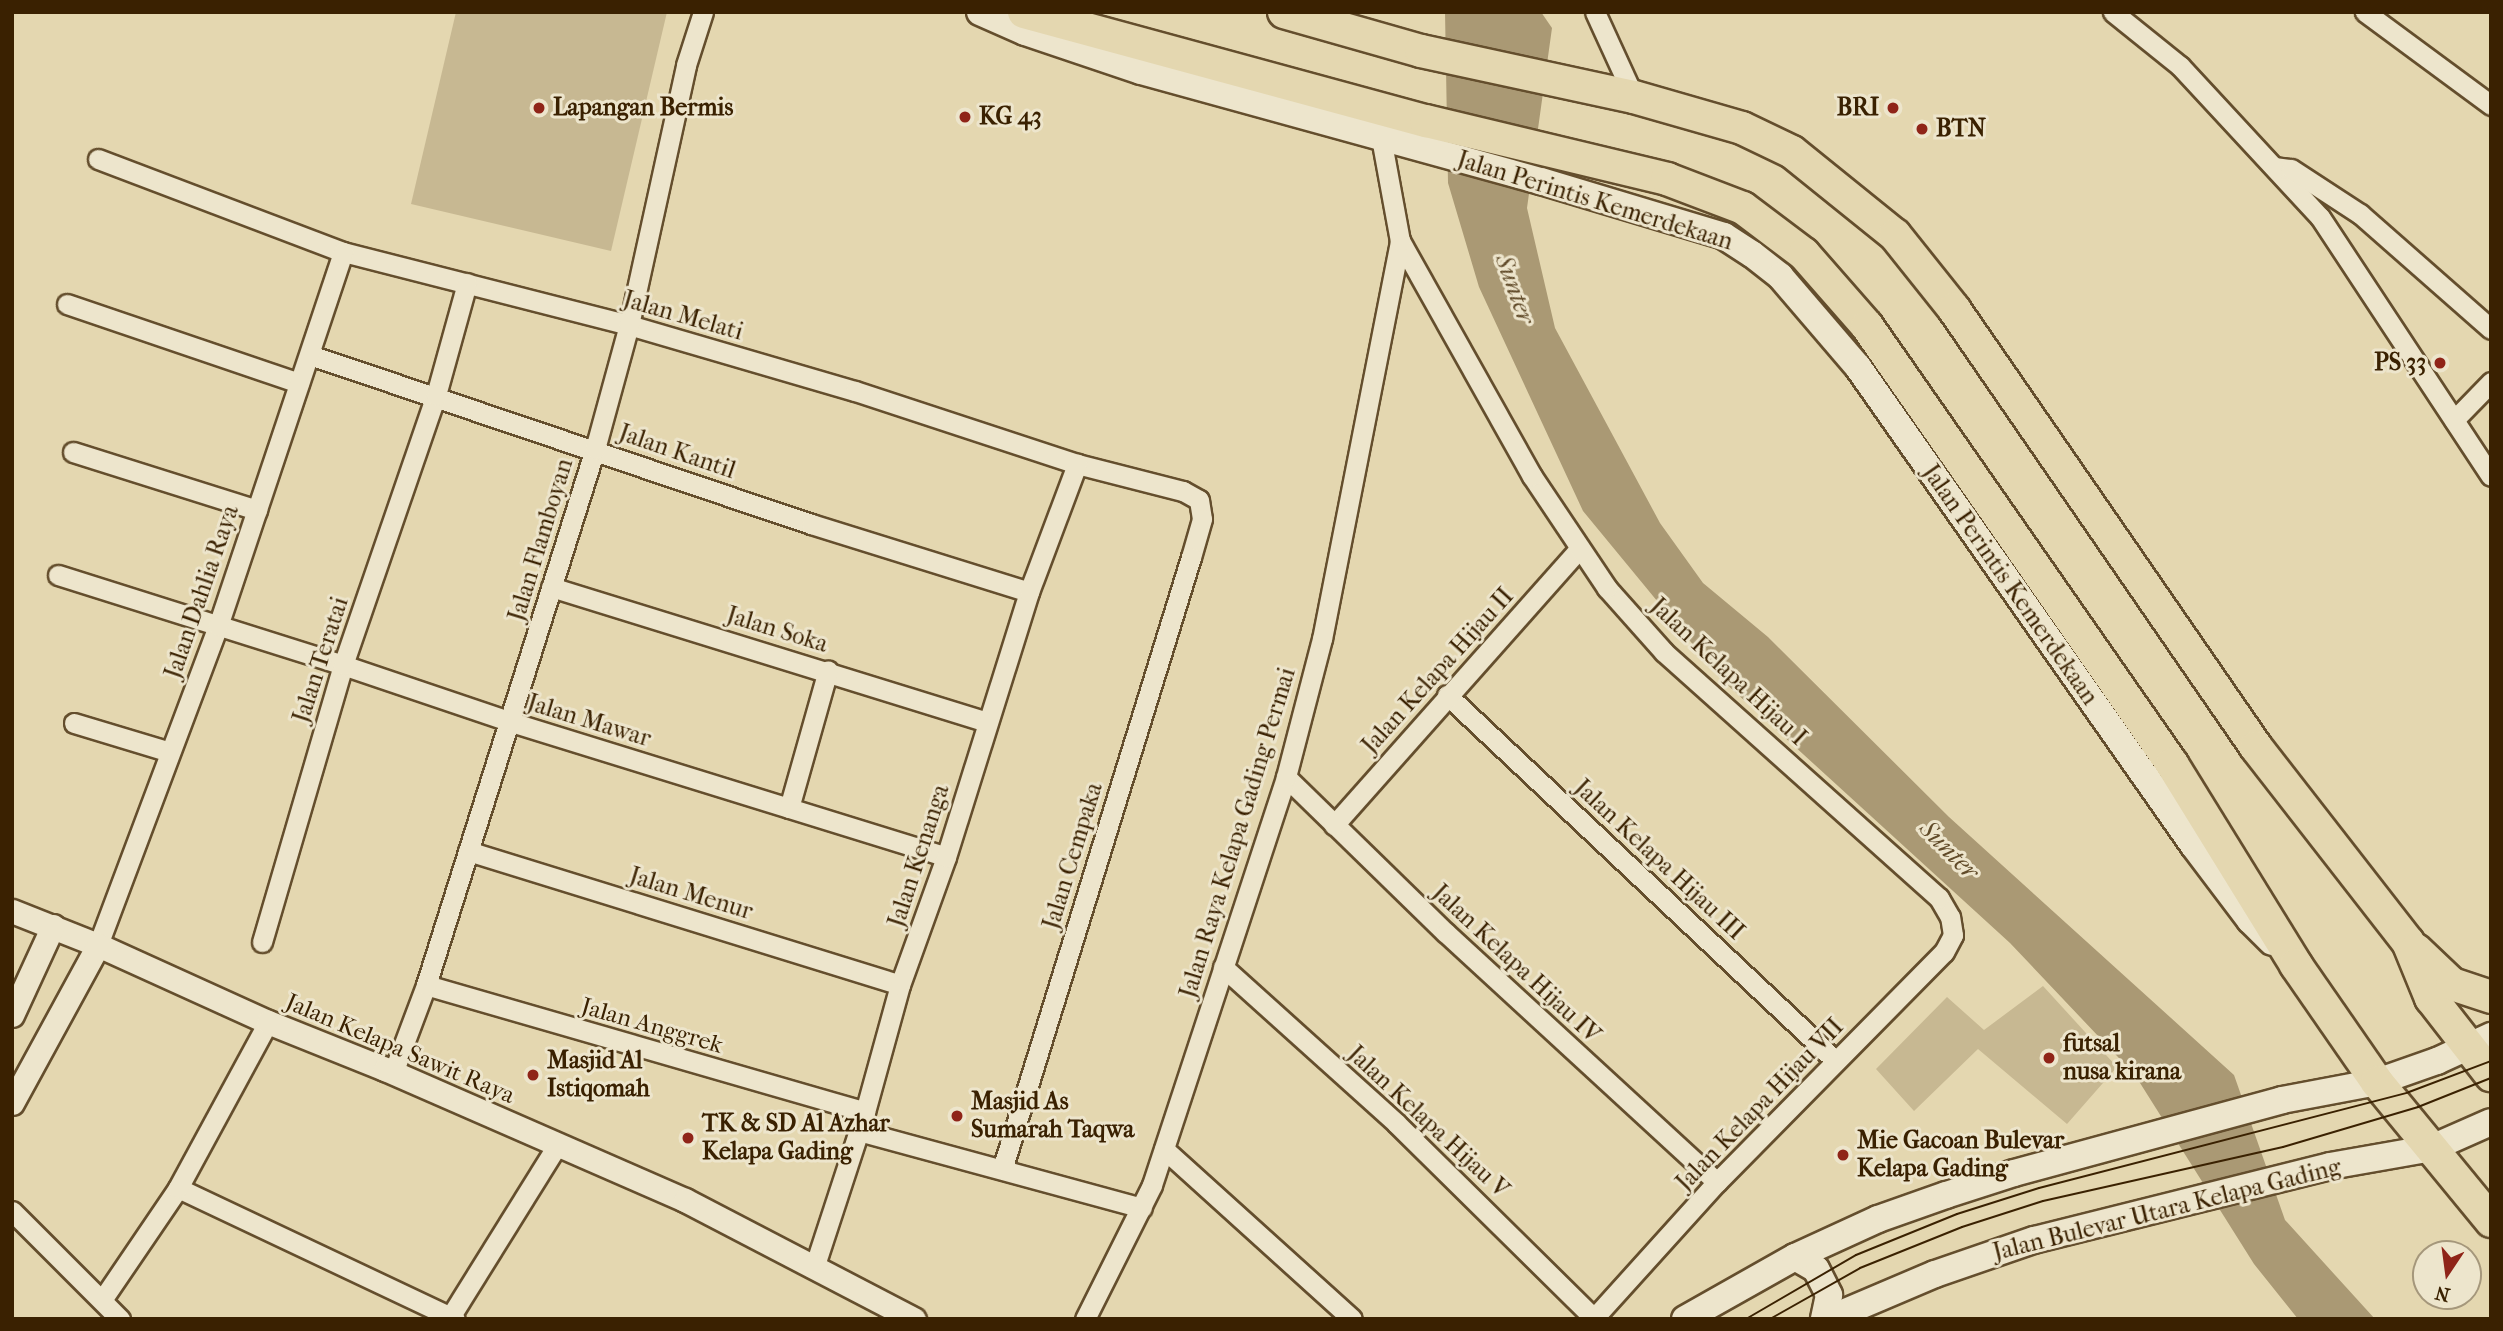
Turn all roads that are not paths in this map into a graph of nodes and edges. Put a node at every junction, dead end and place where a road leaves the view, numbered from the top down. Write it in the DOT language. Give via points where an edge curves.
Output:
graph roads {
  1 [pos="703,12"];
  2 [pos="980,12"];
  3 [pos="1024,12"];
  4 [pos="1284,12"];
  5 [pos="1595,12"];
  6 [pos="2113,12"];
  7 [pos="2365,12"];
  8 [pos="1634,97"];
  9 [pos="2491,105"];
  10 [pos="1424,134"];
  11 [pos="1381,137"];
  12 [pos="98,159"];
  13 [pos="2273,166"];
  14 [pos="1400,242"];
  15 [pos="343,252"];
  16 [pos="467,283"];
  17 [pos="67,304"];
  18 [pos="629,325"];
  19 [pos="2491,329"];
  20 [pos="310,355"];
  21 [pos="2491,382"];
  22 [pos="299,383"];
  23 [pos="436,396"];
  24 [pos="2454,420"];
  25 [pos="595,449"];
  26 [pos="73,452"];
  27 [pos="1077,464"];
  28 [pos="2491,476"];
  29 [pos="257,510"];
  30 [pos="1578,549"];
  31 [pos="1191,557"];
  32 [pos="58,575"];
  33 [pos="551,587"];
  34 [pos="1029,592"];
  35 [pos="218,626"];
  36 [pos="343,665"];
  37 [pos="828,670"];
  38 [pos="1447,695"];
  39 [pos="511,722"];
  40 [pos="988,722"];
  41 [pos="74,723"];
  42 [pos="170,752"];
  43 [pos="1286,777"];
  44 [pos="789,808"];
  45 [pos="1334,825"];
  46 [pos="468,851"];
  47 [pos="946,857"];
  48 [pos="12,911"];
  49 [pos="1953,925"];
  50 [pos="53,926"];
  51 [pos="262,942"];
  52 [pos="2408,942"];
  53 [pos="98,945"];
  54 [pos="1223,967"];
  55 [pos="426,985"];
  56 [pos="900,985"];
  57 [pos="2491,997"];
  58 [pos="12,1015"];
  59 [pos="268,1021"];
  60 [pos="2480,1041"];
  61 [pos="1836,1061"];
  62 [pos="393,1073"];
  63 [pos="2491,1075"];
  64 [pos="2377,1082"];
  65 [pos="12,1103"];
  66 [pos="865,1112"];
  67 [pos="2491,1122"];
  68 [pos="859,1131"];
  69 [pos="558,1144"];
  70 [pos="2432,1148"];
  71 [pos="1164,1149"];
  72 [pos="1002,1170"];
  73 [pos="1717,1182"];
  74 [pos="178,1188"];
  75 [pos="1142,1208"];
  76 [pos="12,1210"];
  77 [pos="2491,1221"];
  78 [pos="1794,1257"];
  79 [pos="816,1265"];
  80 [pos="102,1300"];
  81 [pos="451,1318"];
  82 [pos="1594,1318"];
  83 [pos="120,1319"];
  84 [pos="914,1319"];
  85 [pos="1086,1319"];
  86 [pos="1352,1319"];
  87 [pos="1685,1319"];
  88 [pos="1827,1319"];
  1 -- 18 [label="street, Jalan Flamboyan" via="686,65"];
  2 -- 11 [label="main road, Jalan Perintis Kemerdekaan" via="1141,71"];
  3 -- 10 [label="highway, Jalan Perintis Kemerdekaan"];
  4 -- 8 [label="highway" via="1421,51"];
  5 -- 8 [label="street"];
  6 -- 13 [label="street" via="2180,66"];
  7 -- 9 [label="street"];
  8 -- 52 [label="highway" via="1742,128 1792,152 1906,246 1962,320 2256,747"];
  10 -- 11 [label="main road, Jalan Perintis Kemerdekaan"];
  10 -- 64 [label="highway, Jalan Perintis Kemerdekaan" via="1548,167 1667,179 1743,208 1804,254 1867,326 2172,764 2296,965"];
  11 -- 14 [label="street, Jalan Raya Kelapa Gading Permai"];
  12 -- 15 [label="street, Jalan Melati"];
  13 -- 19 [label="street" via="2291,169 2360,214"];
  13 -- 24 [label="street" via="2320,217"];
  14 -- 30 [label="street, Jalan Kelapa Hijau I" via="1484,395"];
  14 -- 43 [label="street, Jalan Raya Kelapa Gading Permai" via="1322,639"];
  15 -- 16 [label="street, Jalan Melati"];
  15 -- 20 [label="street, Jalan Dahlia Raya"];
  16 -- 18 [label="street, Jalan Melati"];
  16 -- 23 [label="street, Jalan Teratai"];
  17 -- 22 [label="street"];
  18 -- 25 [label="street, Jalan Flamboyan"];
  18 -- 27 [label="street, Jalan Melati" via="855,391"];
  20 -- 22 [label="street, Jalan Dahlia Raya"];
  20 -- 23 [label="street, Jalan Kantil"];
  21 -- 24 [label="street"];
  22 -- 29 [label="street, Jalan Dahlia Raya"];
  23 -- 25 [label="street, Jalan Kantil"];
  23 -- 36 [label="street, Jalan Teratai"];
  24 -- 28 [label="street"];
  25 -- 33 [label="street, Jalan Flamboyan"];
  25 -- 34 [label="street, Jalan Kantil" via="811,524"];
  26 -- 29 [label="street"];
  27 -- 31 [label="street, Jalan Melati" via="1194,495 1202,519"];
  27 -- 34 [label="street, Jalan Kenanga"];
  29 -- 35 [label="street, Jalan Dahlia Raya"];
  30 -- 38 [label="street, Jalan Kelapa Hijau II"];
  30 -- 49 [label="street, Jalan Kelapa Hijau I" via="1664,652 1939,898"];
  31 -- 72 [label="street, Jalan Cempaka"];
  32 -- 35 [label="street, Jalan Mawar"];
  33 -- 37 [label="street, Jalan Soka"];
  33 -- 39 [label="street, Jalan Flamboyan"];
  34 -- 40 [label="street, Jalan Kenanga"];
  35 -- 36 [label="street, Jalan Mawar"];
  35 -- 42 [label="street, Jalan Dahlia Raya"];
  36 -- 39 [label="street, Jalan Mawar"];
  36 -- 51 [label="street, Jalan Teratai"];
  37 -- 40 [label="street, Jalan Soka"];
  37 -- 44 [label="street"];
  38 -- 45 [label="street, Jalan Kelapa Hijau II"];
  38 -- 61 [label="street, Jalan Kelapa Hijau III"];
  39 -- 44 [label="street, Jalan Mawar"];
  39 -- 46 [label="street, Jalan Flamboyan"];
  40 -- 47 [label="street, Jalan Kenanga"];
  41 -- 42 [label="street"];
  42 -- 53 [label="street, Jalan Dahlia Raya"];
  43 -- 45 [label="street, Jalan Kelapa Hijau IV"];
  43 -- 54 [label="street, Jalan Raya Kelapa Gading Permai"];
  44 -- 47 [label="street, Jalan Mawar"];
  45 -- 73 [label="street, Jalan Kelapa Hijau IV"];
  46 -- 55 [label="street, Jalan Flamboyan"];
  46 -- 56 [label="street, Jalan Menur"];
  47 -- 56 [label="street, Jalan Kenanga"];
  48 -- 50 [label="street, Jalan Kelapa Sawit Raya"];
  49 -- 61 [label="street, Jalan Kelapa Hijau VII" via="1944,952"];
  50 -- 53 [label="street, Jalan Kelapa Sawit Raya"];
  50 -- 58 [label="street"];
  52 -- 57 [label="highway" via="2452,984"];
  52 -- 60 [label="highway" via="2431,998"];
  53 -- 59 [label="street, Jalan Kelapa Sawit Raya"];
  53 -- 65 [label="street"];
  54 -- 71 [label="street, Jalan Raya Kelapa Gading Permai"];
  54 -- 82 [label="street, Jalan Kelapa Hijau V" via="1396,1123"];
  55 -- 62 [label="street, Jalan Flamboyan"];
  55 -- 66 [label="street, Jalan Anggrek"];
  56 -- 66 [label="street, Jalan Kenanga"];
  59 -- 62 [label="street, Jalan Kelapa Sawit Raya"];
  59 -- 74 [label="street"];
  60 -- 63 [label="highway"];
  60 -- 64 [label="main road"];
  61 -- 73 [label="street, Jalan Kelapa Hijau VII"];
  62 -- 69 [label="street, Jalan Kelapa Sawit Raya"];
  64 -- 70 [label="highway, Jalan Perintis Kemerdekaan"];
  64 -- 78 [label="main road" via="2282,1100 1946,1195"];
  66 -- 68 [label="street, Jalan Kenanga"];
  67 -- 70 [label="main road, Jalan Bulevar Utara Kelapa Gading"];
  68 -- 72 [label="street"];
  68 -- 79 [label="street, Jalan Kenanga"];
  69 -- 79 [label="street, Jalan Kelapa Sawit Raya"];
  69 -- 81 [label="street"];
  70 -- 77 [label="highway, Jalan Perintis Kemerdekaan"];
  70 -- 88 [label="main road, Jalan Bulevar Utara Kelapa Gading" via="2303,1174 2035,1240 1935,1274"];
  71 -- 75 [label="street, Jalan Raya Kelapa Gading Permai"];
  71 -- 86 [label="street"];
  72 -- 75 [label="street"];
  73 -- 82 [label="street, Jalan Kelapa Hijau VII"];
  74 -- 80 [label="street"];
  74 -- 81 [label="street"];
  75 -- 85 [label="street, Jalan Raya Kelapa Gading Permai"];
  76 -- 80 [label="street"];
  78 -- 87 [label="main road"];
  78 -- 88 [label="main road" via="1816,1269 1829,1296"];
  79 -- 84 [label="street, Jalan Kelapa Sawit Raya"];
  80 -- 83 [label="street"];
}
